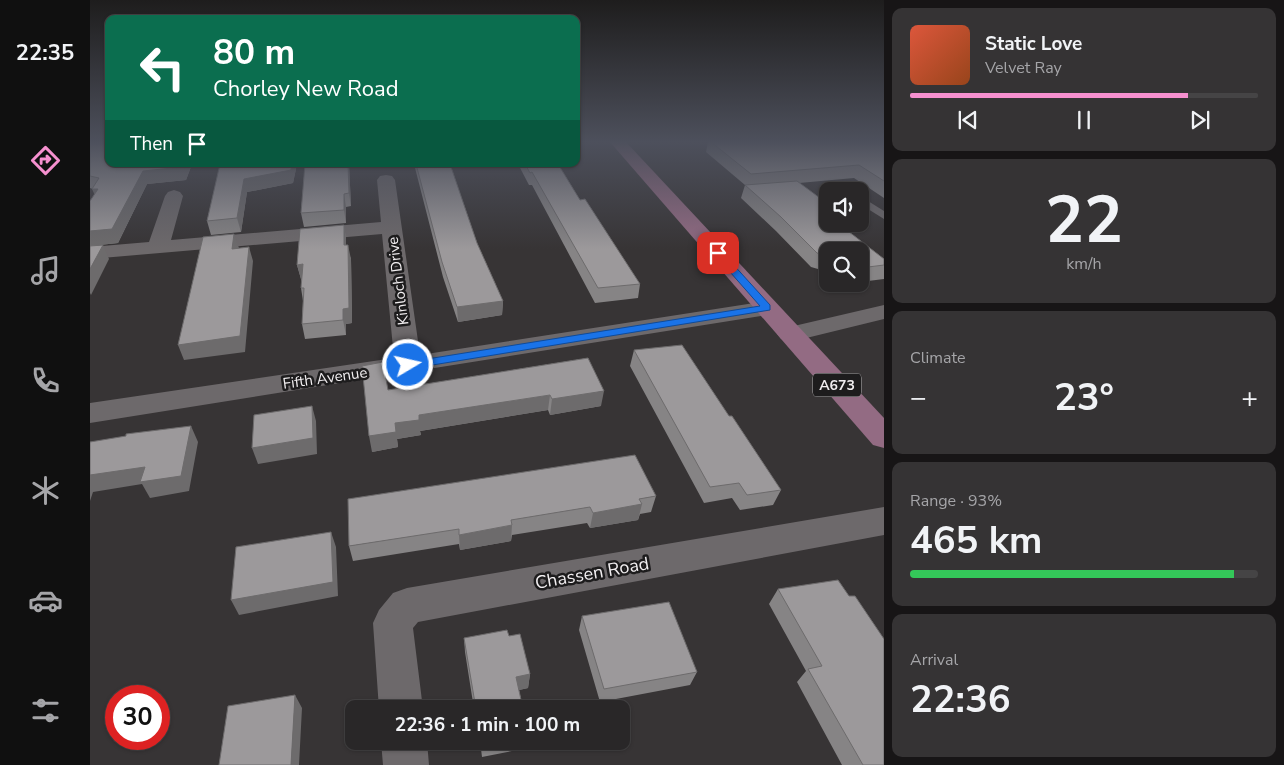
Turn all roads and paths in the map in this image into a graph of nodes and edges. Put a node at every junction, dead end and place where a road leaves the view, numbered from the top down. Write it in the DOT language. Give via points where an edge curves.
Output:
graph roads {
  1 [pos="650,178"];
  2 [pos="386,180"];
  3 [pos="174,196"];
  4 [pos="869,205"];
  5 [pos="884,216"];
  6 [pos="392,227"];
  7 [pos="158,247"];
  8 [pos="90,253"];
  9 [pos="767,308"];
  10 [pos="884,312"];
  11 [pos="790,334"];
  12 [pos="408,365"];
  13 [pos="90,413"];
  14 [pos="884,437"];
  15 [pos="884,522"];
  16 [pos="400,700"];
  17 [pos="405,750"];
  18 [pos="406,765"];
  1 -- 9 [label="main road, A673"];
  2 -- 6 [label="street, Kinloch Drive"];
  3 -- 7 [label="street"];
  4 -- 5 [label="lane"];
  6 -- 7 [label="street, Kinloch Drive"];
  6 -- 12 [label="street, Kinloch Drive"];
  7 -- 8 [label="street, Kinloch Drive"];
  9 -- 11 [label="main road, A673"];
  9 -- 12 [label="street, Fifth Avenue"];
  10 -- 11 [label="street"];
  11 -- 14 [label="main road, A673"];
  12 -- 13 [label="street, Fifth Avenue"];
  15 -- 16 [label="street, Chassen Road" via="407,606 393,622"];
  17 -- 18 [label="street"];
}
